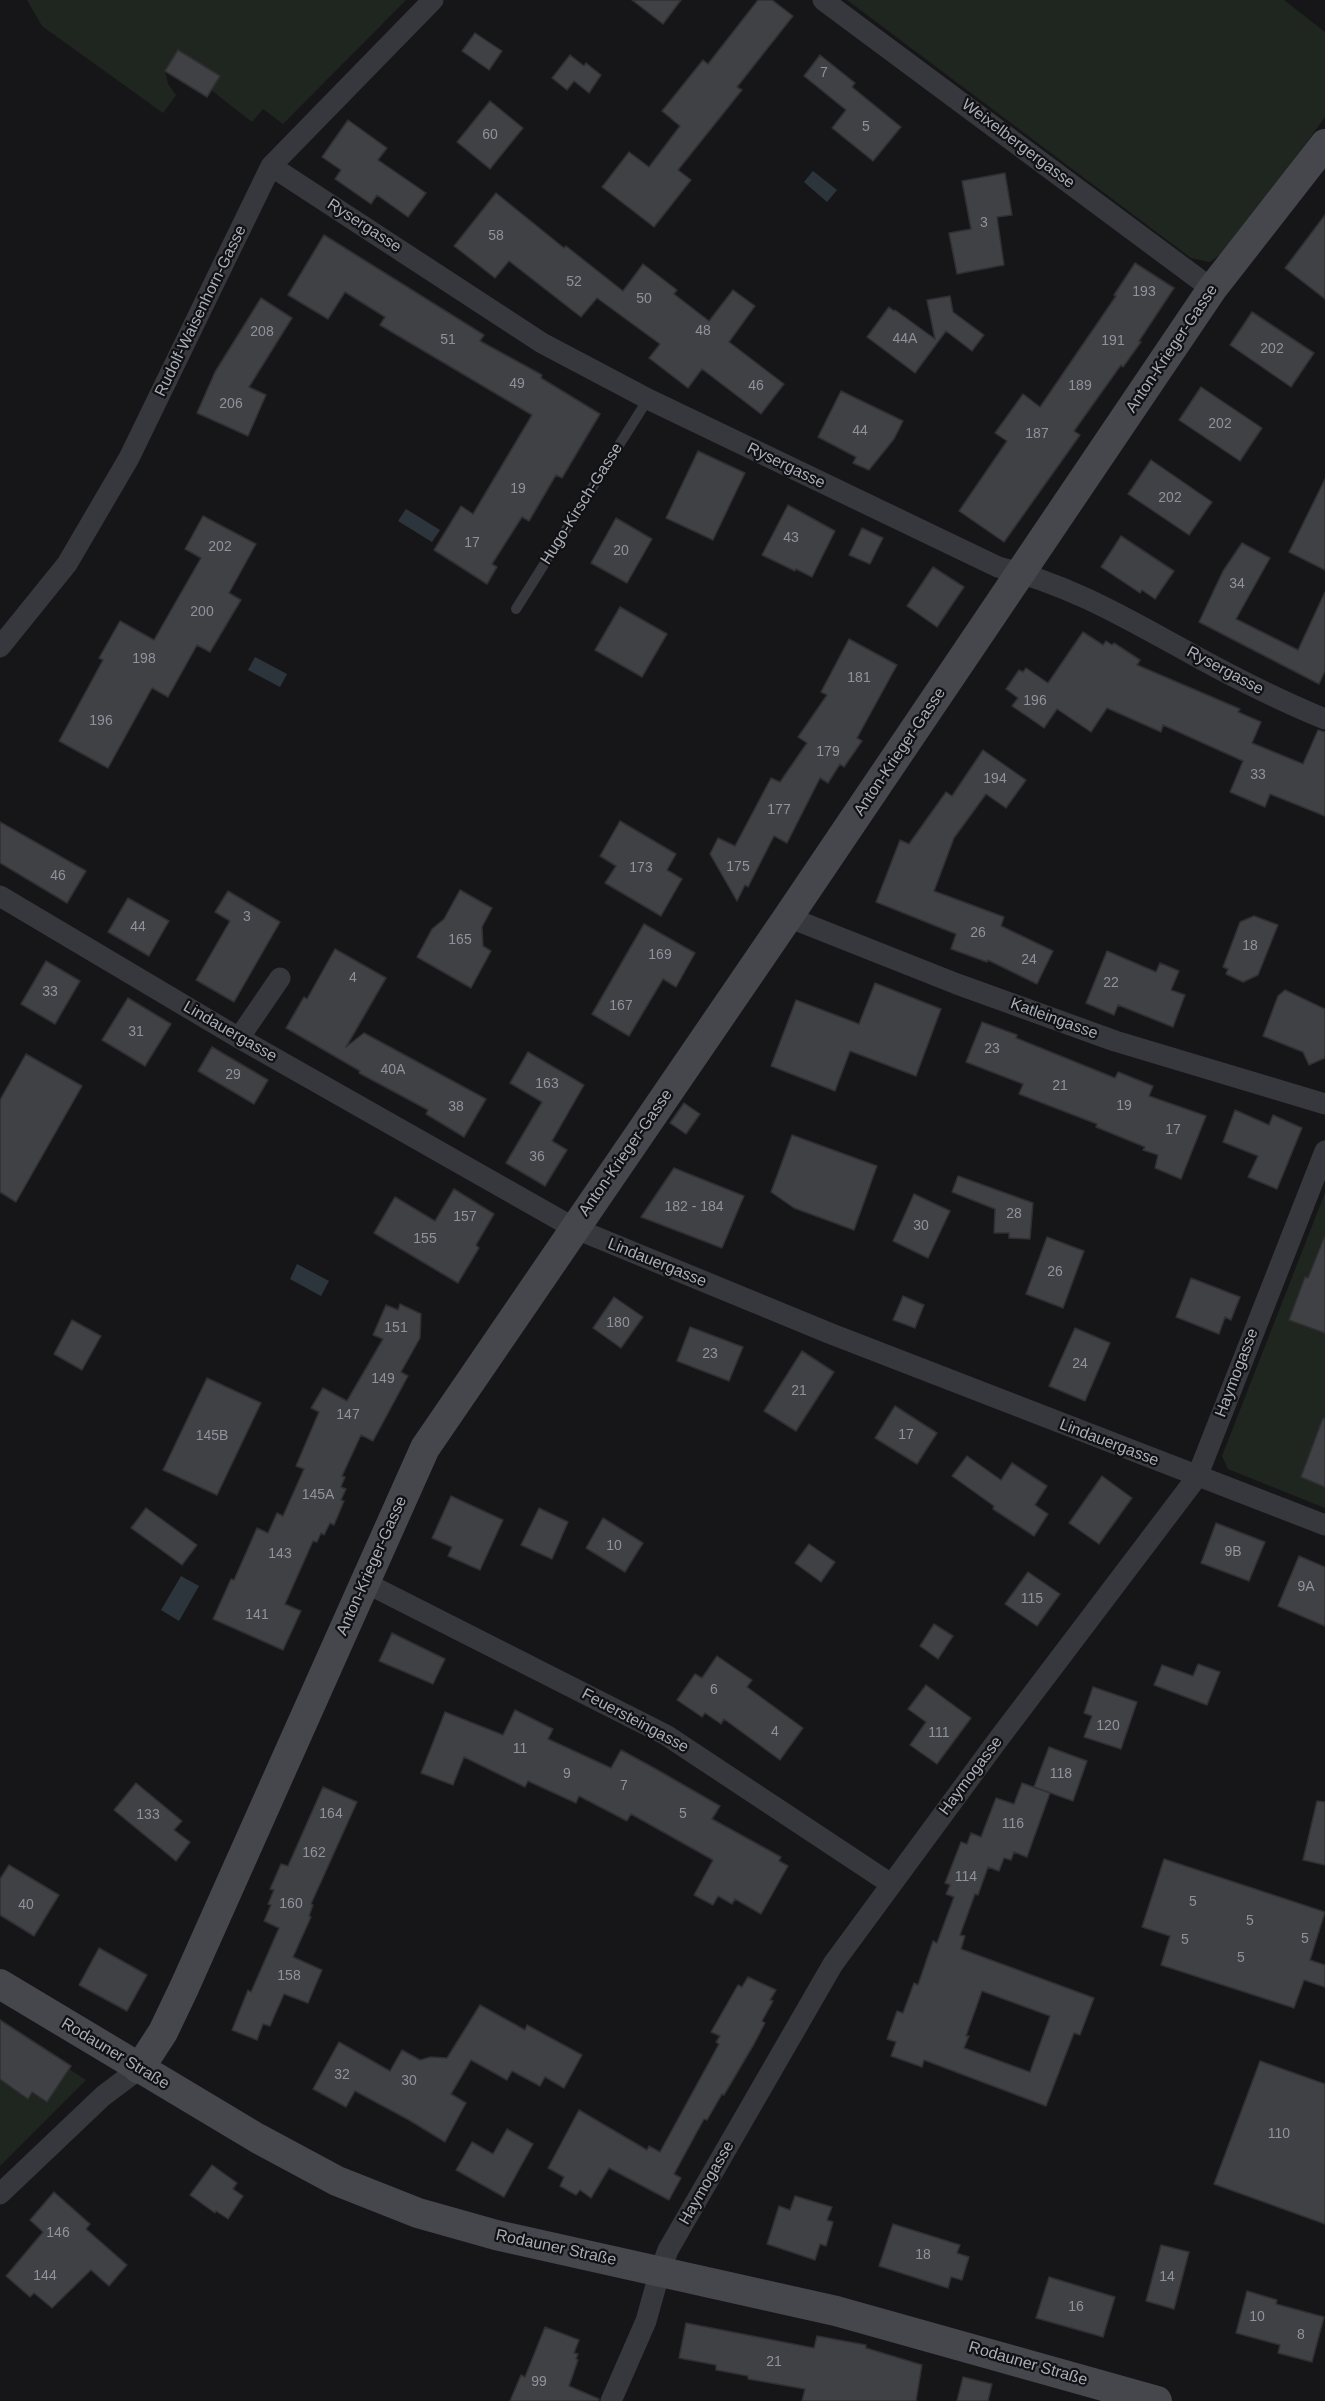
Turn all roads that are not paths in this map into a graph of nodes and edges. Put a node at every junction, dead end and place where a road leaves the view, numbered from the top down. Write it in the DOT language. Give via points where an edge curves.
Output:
graph roads {
  1 [pos="433,0"];
  2 [pos="824,0"];
  3 [pos="1325,144"];
  4 [pos="271,166"];
  5 [pos="1212,289"];
  6 [pos="648,399"];
  7 [pos="1020,573"];
  8 [pos="516,609"];
  9 [pos="0,647"];
  10 [pos="1325,719"];
  11 [pos="0,896"];
  12 [pos="788,917"];
  13 [pos="280,978"];
  14 [pos="239,1038"];
  15 [pos="1325,1104"];
  16 [pos="1325,1151"];
  17 [pos="574,1228"];
  18 [pos="1197,1477"];
  19 [pos="1325,1526"];
  20 [pos="364,1582"];
  21 [pos="891,1884"];
  22 [pos="0,1984"];
  23 [pos="139,2068"];
  24 [pos="0,2194"];
  25 [pos="660,2271"];
  26 [pos="611,2401"];
  27 [pos="1157,2401"];
  1 -- 4 [label="street, Rudolf-Waisenhorn-Gasse"];
  2 -- 5 [label="street, Weixelbergergasse"];
  3 -- 5 [label="street, Anton-Krieger-Gasse"];
  4 -- 6 [label="street, Rysergasse" via="542,343"];
  4 -- 9 [label="street, Rudolf-Waisenhorn-Gasse" via="129,458 67,564"];
  5 -- 7 [label="street, Anton-Krieger-Gasse"];
  6 -- 7 [label="street, Rysergasse" via="998,567"];
  6 -- 8 [label="lane, Hugo-Kirsch-Gasse"];
  7 -- 10 [label="street, Rysergasse" via="1112,609 1280,700"];
  7 -- 12 [label="street, Anton-Krieger-Gasse"];
  11 -- 14 [label="street, Lindauergasse"];
  12 -- 15 [label="street, Katleingasse" via="1114,1041"];
  12 -- 17 [label="street, Anton-Krieger-Gasse"];
  13 -- 14 [label="street"];
  14 -- 17 [label="street, Lindauergasse"];
  16 -- 18 [label="street, Haymogasse"];
  17 -- 18 [label="street, Lindauergasse"];
  17 -- 20 [label="street, Anton-Krieger-Gasse" via="425,1448"];
  18 -- 19 [label="street, Lindauergasse"];
  18 -- 21 [label="street, Haymogasse"];
  20 -- 21 [label="street, Feuersteingasse" via="666,1735"];
  20 -- 23 [label="street, Anton-Krieger-Gasse" via="180,1997"];
  21 -- 25 [label="street, Haymogasse" via="833,1964 668,2250"];
  22 -- 23 [label="street, Rodauner Straße"];
  23 -- 24 [label="street, Anton-Krieger-Gasse" via="103,2096"];
  23 -- 25 [label="street, Rodauner Straße" via="337,2181 418,2213 496,2235"];
  25 -- 26 [label="street, Haymogasse" via="646,2321"];
  25 -- 27 [label="street, Rodauner Straße" via="836,2311"];
}
